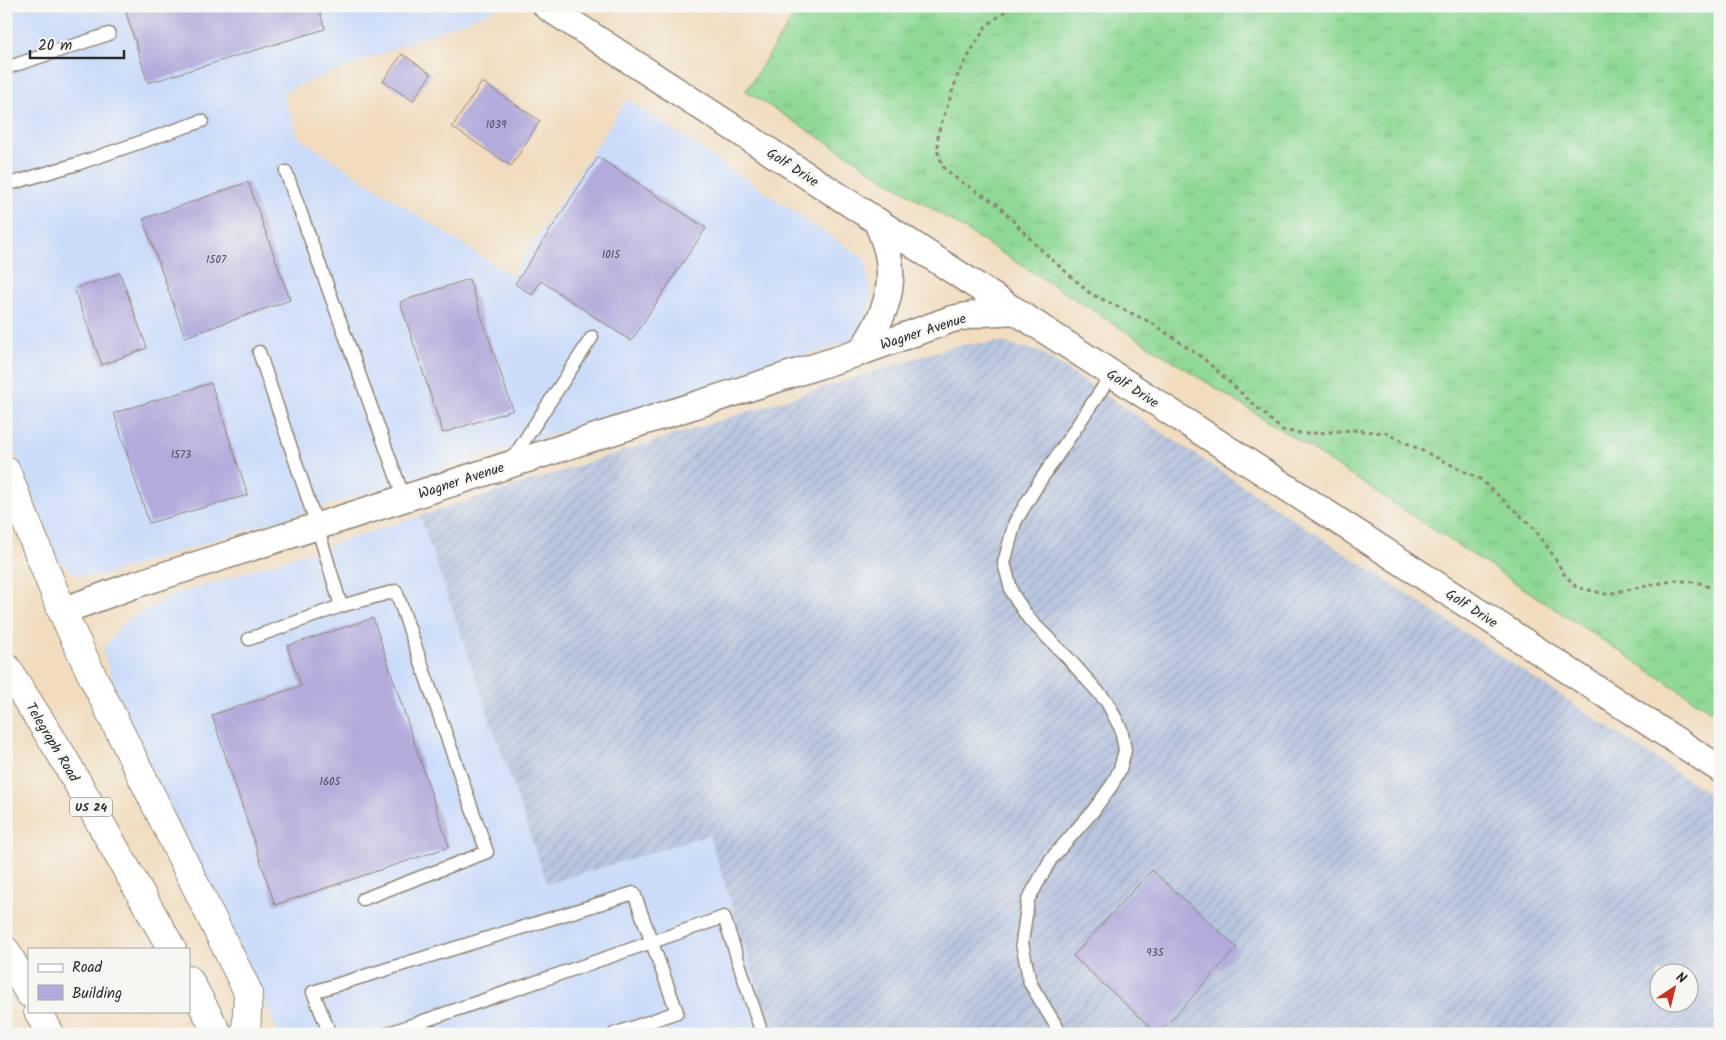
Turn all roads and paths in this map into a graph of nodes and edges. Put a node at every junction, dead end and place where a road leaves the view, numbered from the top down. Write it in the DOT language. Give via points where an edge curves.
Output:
graph roads {
  1 [pos="546,6"];
  2 [pos="1020,6"];
  3 [pos="109,34"];
  4 [pos="6,68"];
  5 [pos="202,121"];
  6 [pos="286,172"];
  7 [pos="6,185"];
  8 [pos="877,221"];
  9 [pos="1016,311"];
  10 [pos="592,338"];
  11 [pos="259,352"];
  12 [pos="860,352"];
  13 [pos="1112,374"];
  14 [pos="508,465"];
  15 [pos="6,471"];
  16 [pos="404,498"];
  17 [pos="317,526"];
  18 [pos="1720,592"];
  19 [pos="341,606"];
  20 [pos="62,611"];
  21 [pos="249,639"];
  22 [pos="6,667"];
  23 [pos="1720,768"];
  24 [pos="363,899"];
  25 [pos="652,941"];
  26 [pos="171,948"];
  27 [pos="6,951"];
  28 [pos="190,982"];
  29 [pos="28,991"];
  30 [pos="39,1012"];
  31 [pos="50,1034"];
  32 [pos="218,1034"];
  33 [pos="246,1034"];
  34 [pos="330,1034"];
  35 [pos="386,1034"];
  36 [pos="614,1034"];
  37 [pos="762,1034"];
  38 [pos="1061,1034"];
  1 -- 8 [label="street, Golf Drive"];
  2 -- 18 [label="path" via="1010,8 986,26 959,72 938,133 938,153 944,168 997,204 1091,294 1152,324 1204,359 1282,430 1305,434 1352,430 1386,432 1480,479 1533,527 1576,587 1606,594 1676,580 1700,583"];
  3 -- 4 [label="lane"];
  5 -- 7 [label="lane"];
  6 -- 16 [label="lane"];
  8 -- 9 [label="street, Golf Drive"];
  8 -- 12 [label="street, Wagner Avenue" via="888,254 889,291 879,324"];
  9 -- 12 [label="street, Wagner Avenue" via="952,319"];
  9 -- 13 [label="street, Golf Drive"];
  10 -- 14 [label="lane"];
  11 -- 17 [label="lane"];
  12 -- 14 [label="street, Wagner Avenue"];
  13 -- 23 [label="street, Golf Drive"];
  13 -- 38 [label="lane" via="1015,522 1004,563 1012,594 1029,618 1107,702 1121,729 1125,750 1112,785 1051,858 1028,900 1022,944 1030,983"];
  14 -- 16 [label="street, Wagner Avenue"];
  15 -- 20 [label="highway"];
  16 -- 17 [label="street, Wagner Avenue"];
  17 -- 19 [label="lane"];
  17 -- 20 [label="street, Wagner Avenue"];
  19 -- 21 [label="lane"];
  19 -- 24 [label="lane" via="396,591 487,852"];
  20 -- 33 [label="highway" via="248,992"];
  22 -- 26 [label="highway, Telegraph Road / US 24" via="60,752"];
  25 -- 34 [label="lane" via="634,893 313,992"];
  25 -- 35 [label="lane"];
  25 -- 36 [label="lane" via="677,1012"];
  25 -- 37 [label="lane" via="724,916"];
  27 -- 29 [label="highway"];
  28 -- 32 [label="highway"];
  30 -- 31 [label="highway"];
}
